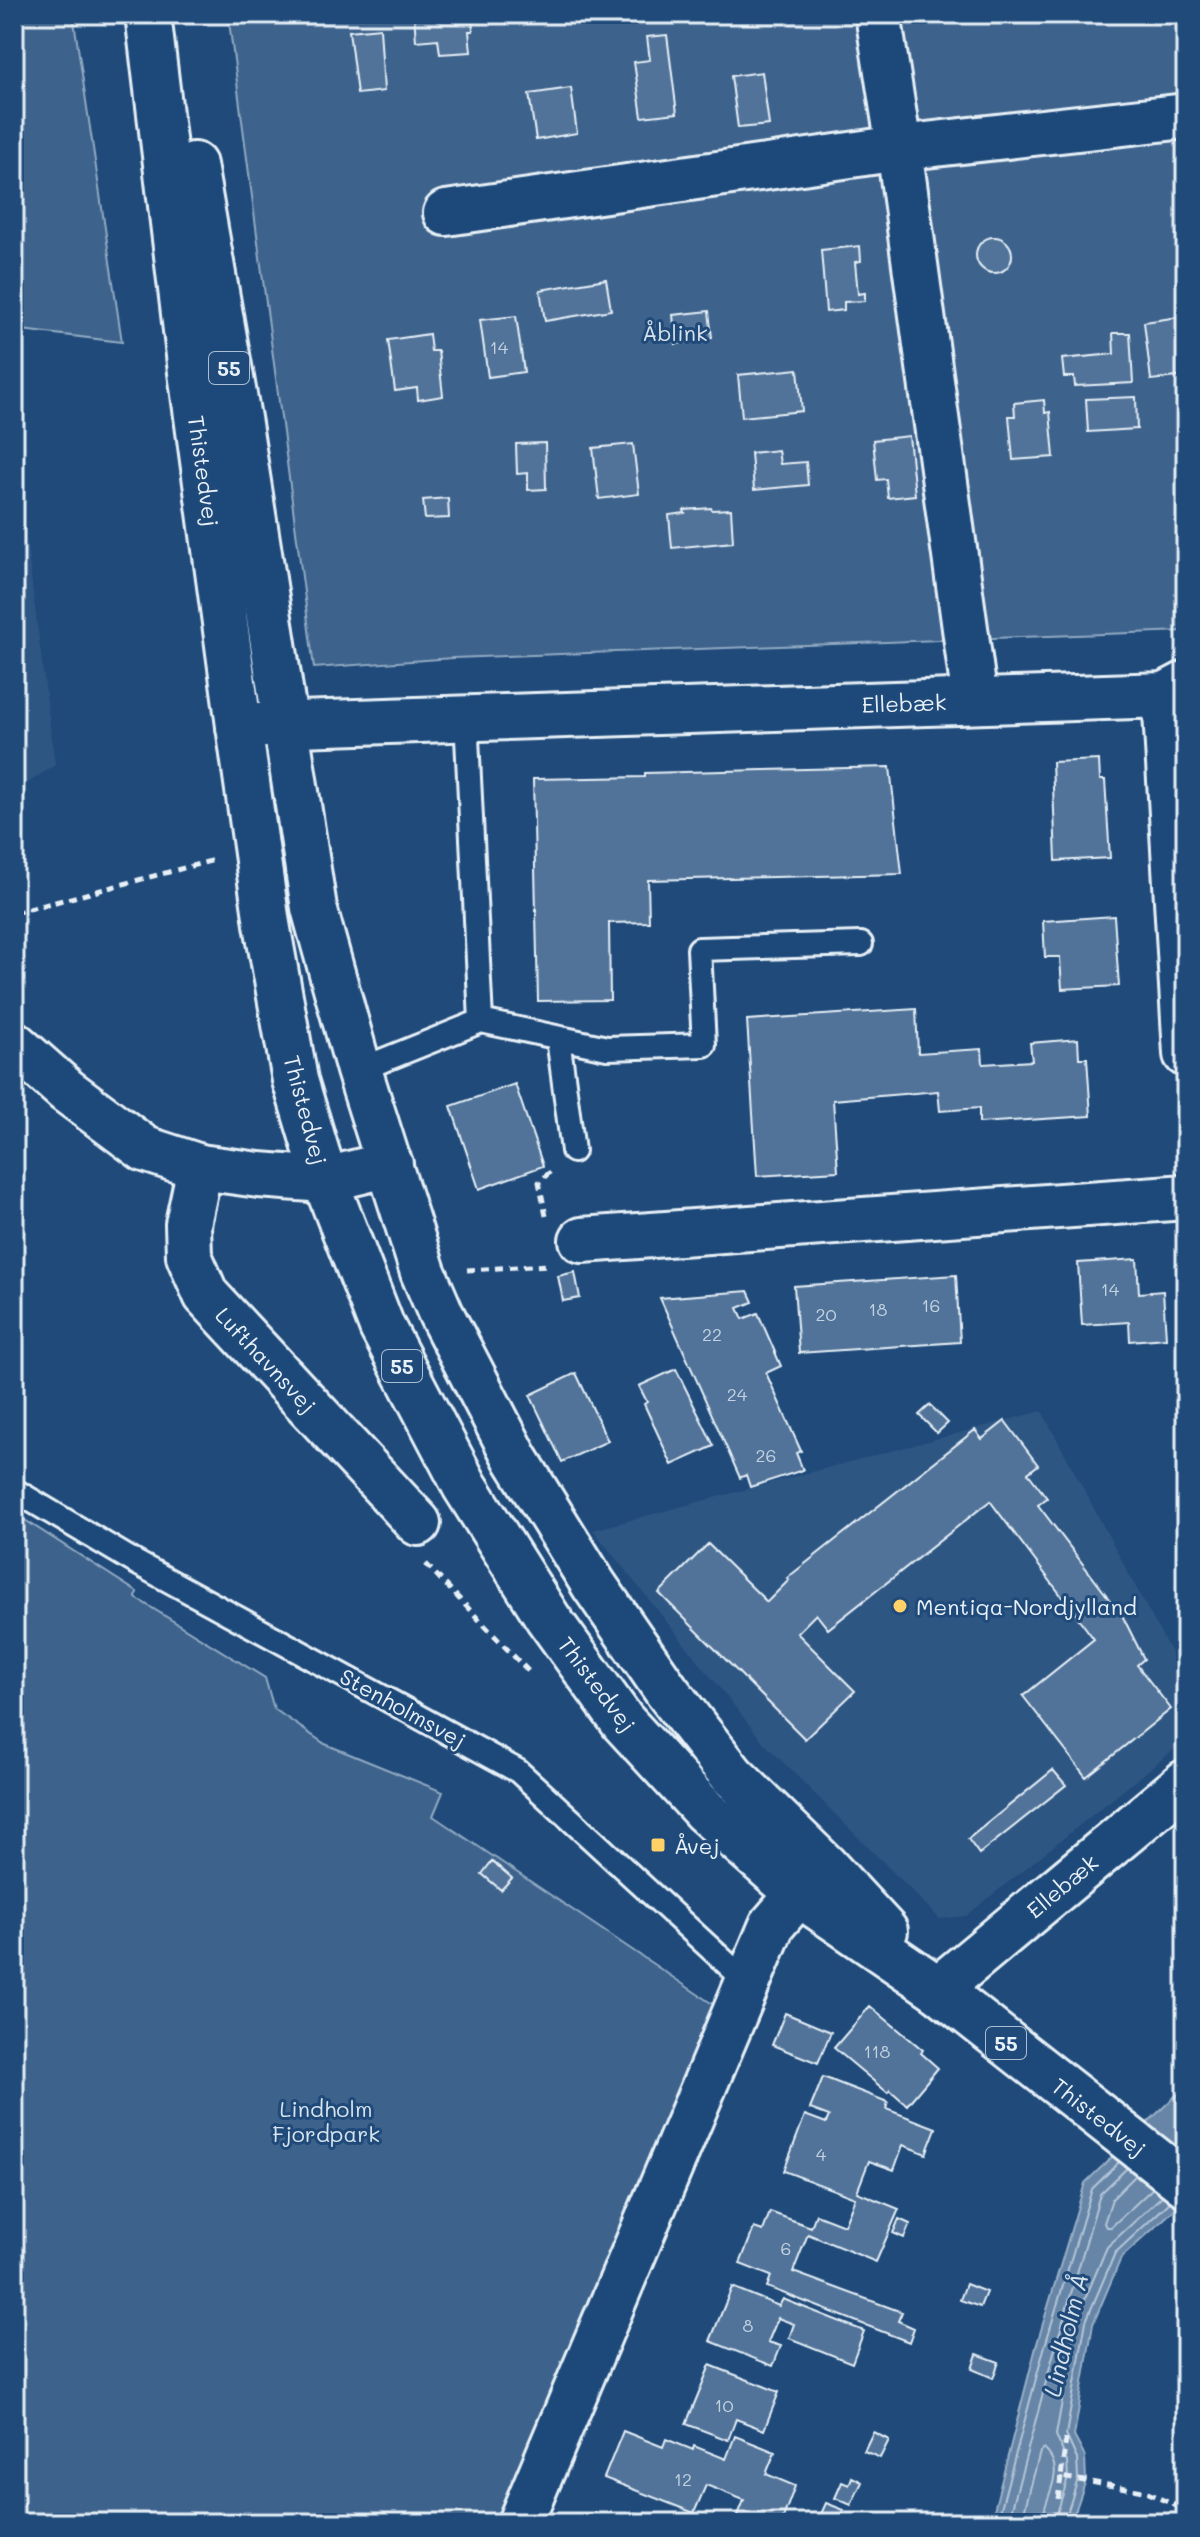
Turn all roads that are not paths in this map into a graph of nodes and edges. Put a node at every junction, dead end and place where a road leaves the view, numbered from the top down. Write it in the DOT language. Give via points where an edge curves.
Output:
graph roads {
  1 [pos="148,14"];
  2 [pos="167,14"];
  3 [pos="878,14"];
  4 [pos="1186,116"];
  5 [pos="899,148"];
  6 [pos="446,213"];
  7 [pos="1176,690"];
  8 [pos="975,701"];
  9 [pos="466,717"];
  10 [pos="284,723"];
  11 [pos="239,726"];
  12 [pos="861,944"];
  13 [pos="481,1021"];
  14 [pos="558,1038"];
  15 [pos="14,1044"];
  16 [pos="1186,1054"];
  17 [pos="359,1070"];
  18 [pos="573,1151"];
  19 [pos="390,1164"];
  20 [pos="200,1167"];
  21 [pos="325,1180"];
  22 [pos="1186,1197"];
  23 [pos="565,1232"];
  24 [pos="14,1490"];
  25 [pos="418,1523"];
  26 [pos="1186,1782"];
  27 [pos="811,1880"];
  28 [pos="749,1984"];
  29 [pos="938,1989"];
  30 [pos="1186,2184"];
  31 [pos="520,2523"];
  1 -- 11 [label="street, Thistedvej / 55"];
  2 -- 10 [label="street, Thistedvej / 55" via="237,408"];
  3 -- 5 [label="street"];
  4 -- 5 [label="street"];
  5 -- 6 [label="street"];
  5 -- 8 [label="street"];
  7 -- 8 [label="street, Ellebæk"];
  7 -- 16 [label="street, Ellebæk"];
  8 -- 9 [label="street, Ellebæk"];
  9 -- 10 [label="street, Ellebæk"];
  9 -- 13 [label="lane"];
  10 -- 11 [label="street, Ellebæk"];
  10 -- 17 [label="street, Thistedvej / 55" via="314,908"];
  11 -- 21 [label="street, Thistedvej / 55" via="295,1080"];
  12 -- 14 [label="lane" via="699,949 704,1045 607,1048"];
  13 -- 14 [label="lane"];
  13 -- 17 [label="lane"];
  14 -- 18 [label="lane"];
  15 -- 20 [label="street" via="145,1149"];
  17 -- 19 [label="street, Thistedvej / 55"];
  19 -- 21 [label="street"];
  19 -- 27 [label="street, Thistedvej / 55" via="423,1272 516,1459 667,1691"];
  20 -- 21 [label="street"];
  20 -- 25 [label="street, Lufthavnsvej" via="188,1224 189,1256 206,1295"];
  21 -- 27 [label="street, Thistedvej / 55" via="389,1341 465,1486 548,1618 623,1722 705,1811"];
  22 -- 23 [label="street"];
  24 -- 28 [label="lane, Stenholmsvej" via="518,1771"];
  26 -- 29 [label="street, Ellebæk"];
  27 -- 28 [label="street" via="772,1925"];
  27 -- 29 [label="street, Thistedvej / 55"];
  28 -- 31 [label="street"];
  29 -- 30 [label="street, Thistedvej / 55"];
}
